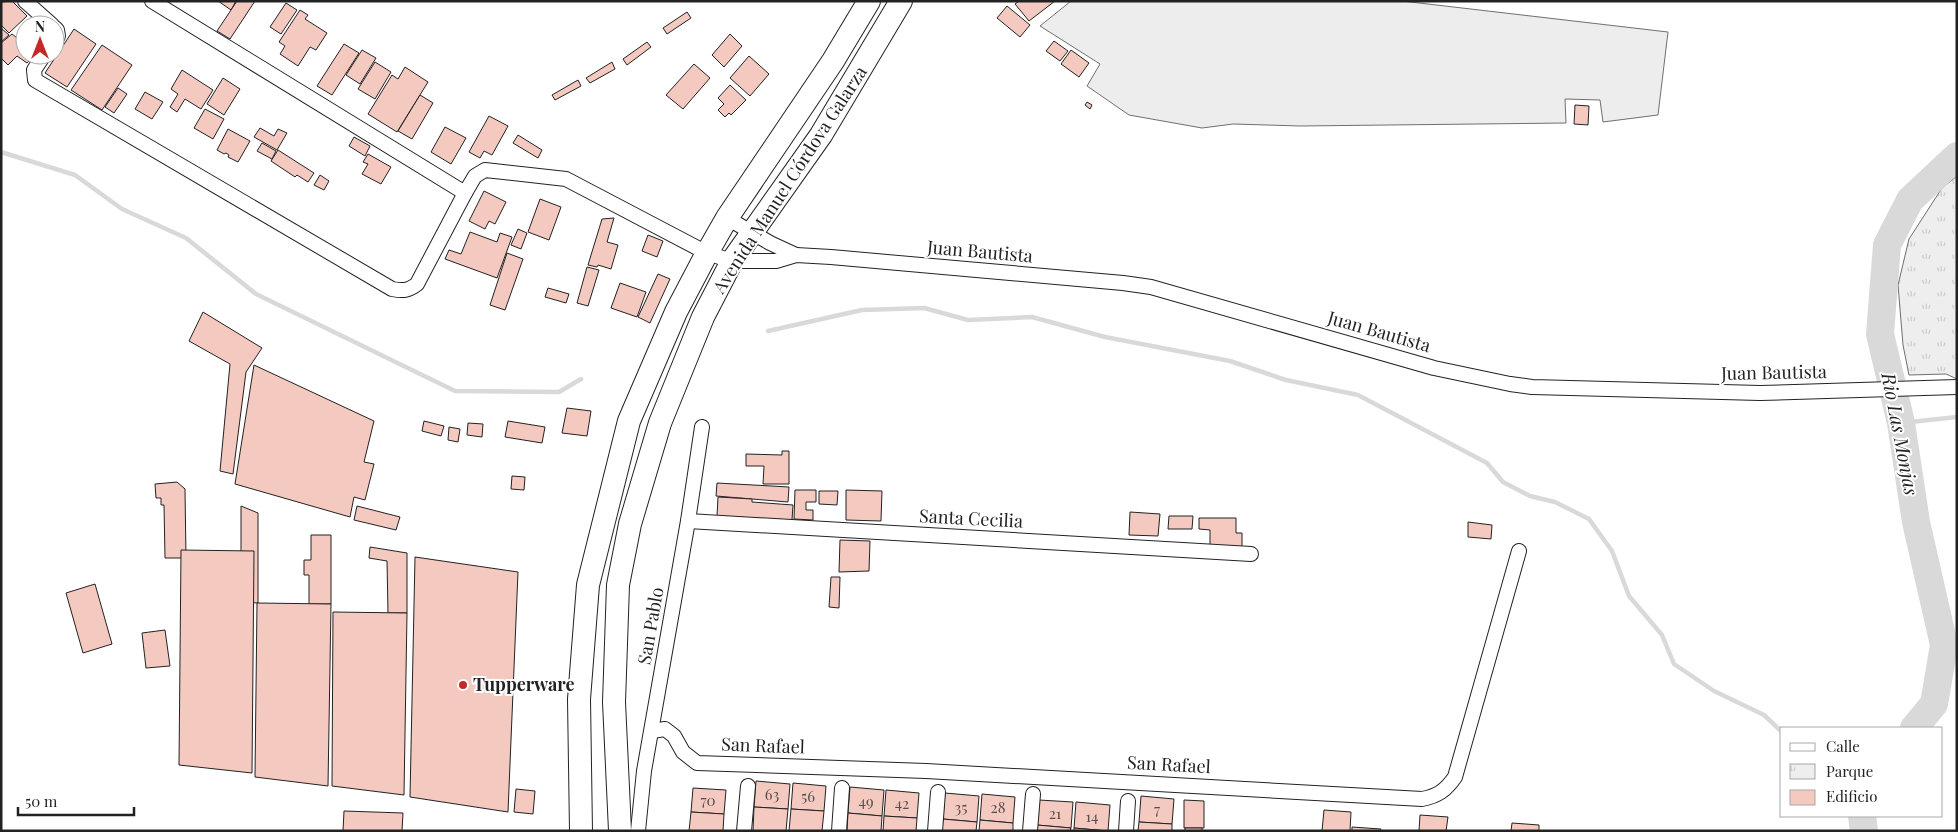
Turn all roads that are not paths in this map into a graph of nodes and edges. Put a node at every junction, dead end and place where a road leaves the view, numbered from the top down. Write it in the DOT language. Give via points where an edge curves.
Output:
graph roads {
  1 [pos="24,1"];
  2 [pos="152,1"];
  3 [pos="869,1"];
  4 [pos="901,1"];
  5 [pos="41,15"];
  6 [pos="37,65"];
  7 [pos="465,193"];
  8 [pos="727,218"];
  9 [pos="753,232"];
  10 [pos="707,253"];
  11 [pos="796,255"];
  12 [pos="732,261"];
  13 [pos="1952,387"];
  14 [pos="702,427"];
  15 [pos="688,521"];
  16 [pos="1519,551"];
  17 [pos="1251,554"];
  18 [pos="652,730"];
  19 [pos="748,786"];
  20 [pos="842,788"];
  21 [pos="938,792"];
  22 [pos="1033,794"];
  23 [pos="1128,801"];
  24 [pos="581,831"];
  25 [pos="620,831"];
  26 [pos="638,831"];
  27 [pos="744,831"];
  28 [pos="839,831"];
  29 [pos="935,831"];
  30 [pos="1030,831"];
  31 [pos="1126,831"];
  1 -- 5 [label="street"];
  2 -- 7 [label="street"];
  3 -- 8 [label="main road, Avenida Manuel Córdova Galarza" via="833,61"];
  4 -- 9 [label="main road, Avenida Manuel Córdova Galarza" via="821,135"];
  6 -- 7 [label="street" via="34,70 35,80 392,288 403,291 417,284"];
  7 -- 10 [label="street, Juan Bautista" via="475,176 485,170 566,179"];
  8 -- 9 [label="street, Juan Bautista"];
  8 -- 10 [label="main road, Avenida Manuel Córdova Galarza"];
  9 -- 11 [label="street, Juan Bautista"];
  9 -- 12 [label="main road, Avenida Manuel Córdova Galarza"];
  10 -- 12 [label="street, Juan Bautista"];
  10 -- 24 [label="main road, Avenida Manuel Córdova Galarza" via="676,312 629,421 588,585 579,699"];
  11 -- 12 [label="street, Juan Bautista" via="776,261"];
  11 -- 13 [label="street, Juan Bautista" via="1152,287 1434,368 1510,384 1550,388 1760,393"];
  12 -- 25 [label="main road, Avenida Manuel Córdova Galarza" via="703,317 660,423 630,524 618,585 614,702"];
  14 -- 15 [label="street, San Pablo"];
  15 -- 17 [label="street, Santa Cecilia"];
  15 -- 18 [label="street, San Pablo"];
  16 -- 18 [label="street, San Rafael" via="1455,777 1434,797 1422,799 926,770 697,763 683,752 674,736 665,729"];
  18 -- 26 [label="street, San Pablo"];
  19 -- 27 [label="street"];
  20 -- 28 [label="street"];
  21 -- 29 [label="street"];
  22 -- 30 [label="street"];
  23 -- 31 [label="street"];
}
